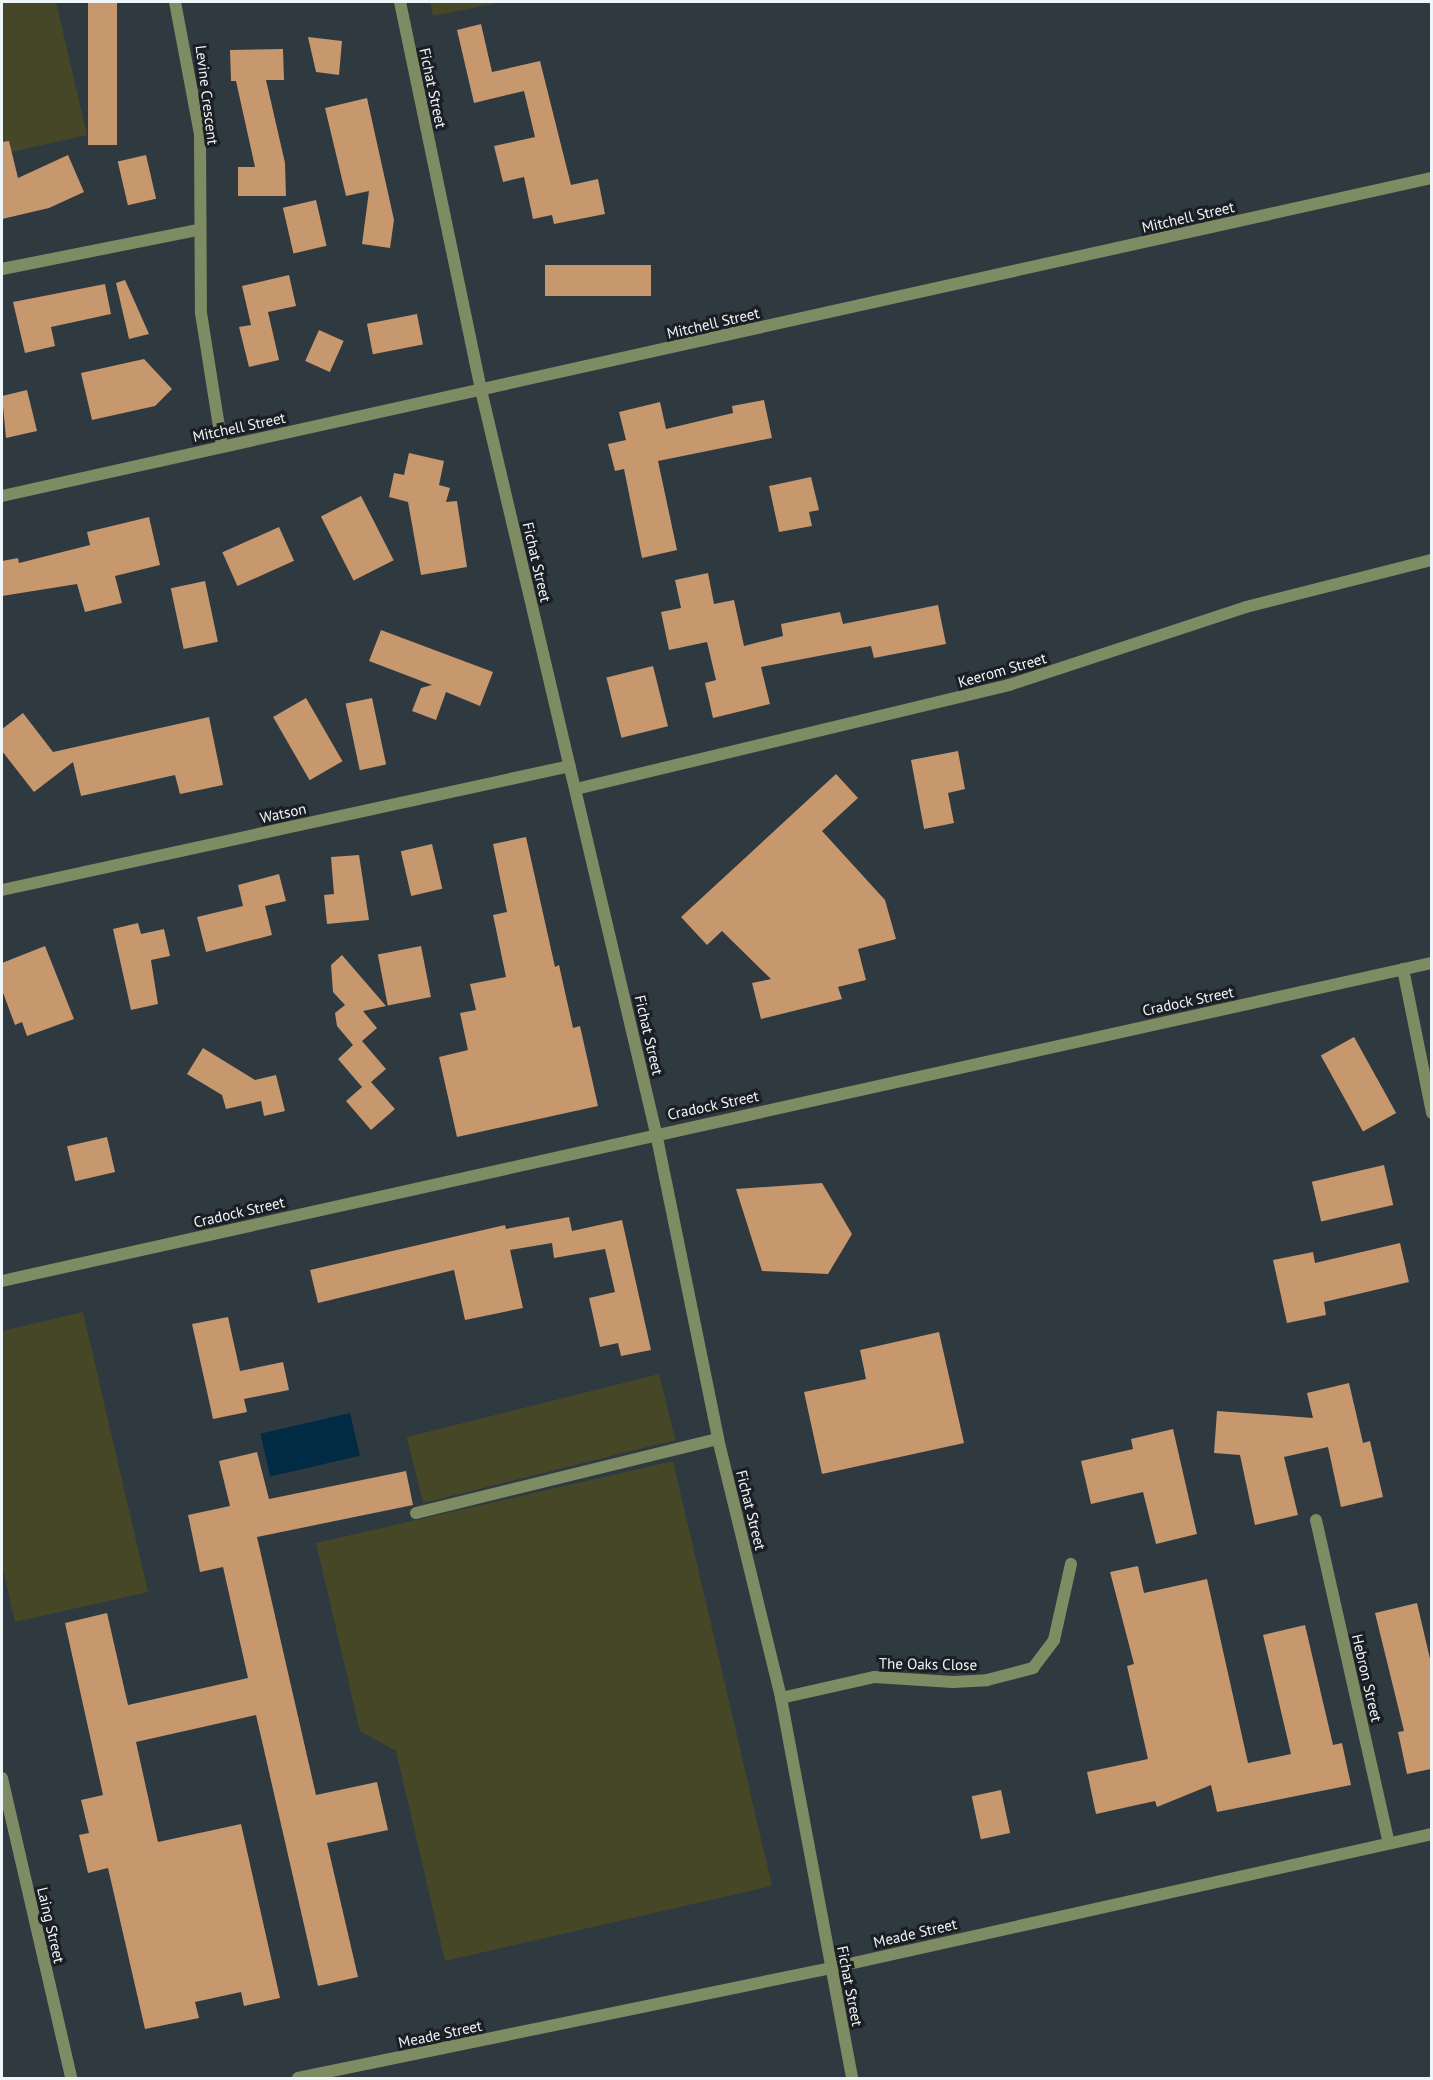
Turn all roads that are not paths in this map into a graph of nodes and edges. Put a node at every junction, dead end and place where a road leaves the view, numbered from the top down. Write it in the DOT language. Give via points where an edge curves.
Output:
graph roads {
  1 [pos="175,2"];
  2 [pos="400,2"];
  3 [pos="1431,178"];
  4 [pos="198,230"];
  5 [pos="2,269"];
  6 [pos="481,390"];
  7 [pos="222,446"];
  8 [pos="2,496"];
  9 [pos="1431,560"];
  10 [pos="570,766"];
  11 [pos="576,789"];
  12 [pos="2,890"];
  13 [pos="1431,963"];
  14 [pos="1403,969"];
  15 [pos="1431,1113"];
  16 [pos="656,1132"];
  17 [pos="2,1281"];
  18 [pos="718,1439"];
  19 [pos="416,1513"];
  20 [pos="1316,1520"];
  21 [pos="1071,1564"];
  22 [pos="780,1698"];
  23 [pos="2,1778"];
  24 [pos="1431,1834"];
  25 [pos="1389,1843"];
  26 [pos="831,1968"];
  27 [pos="71,2079"];
  28 [pos="298,2079"];
  29 [pos="852,2079"];
  1 -- 4 [label="street, Levine Crescent" via="200,134"];
  2 -- 6 [label="street, Fichat Street"];
  3 -- 6 [label="street, Mitchell Street"];
  4 -- 5 [label="street"];
  4 -- 7 [label="street, Levine Crescent" via="201,313"];
  6 -- 7 [label="street, Mitchell Street"];
  6 -- 10 [label="street, Fichat Street"];
  7 -- 8 [label="street, Mitchell Street"];
  9 -- 11 [label="street, Keerom Street" via="1246,607 1009,685"];
  10 -- 11 [label="street, Fichat Street"];
  10 -- 12 [label="street, Watson"];
  11 -- 16 [label="street, Fichat Street"];
  13 -- 14 [label="street, Cradock Street"];
  14 -- 15 [label="street"];
  14 -- 16 [label="street, Cradock Street"];
  16 -- 17 [label="street, Cradock Street"];
  16 -- 18 [label="street, Fichat Street"];
  18 -- 19 [label="street"];
  18 -- 22 [label="street, Fichat Street"];
  20 -- 25 [label="street, Hebron Street"];
  21 -- 22 [label="street, The Oaks Close" via="1054,1640 1033,1668 965,1681 874,1677"];
  22 -- 26 [label="street, Fichat Street"];
  23 -- 27 [label="street, Laing Street"];
  24 -- 25 [label="street, Meade Street"];
  25 -- 26 [label="street, Meade Street"];
  26 -- 28 [label="street, Meade Street"];
  26 -- 29 [label="street, Fichat Street"];
}
